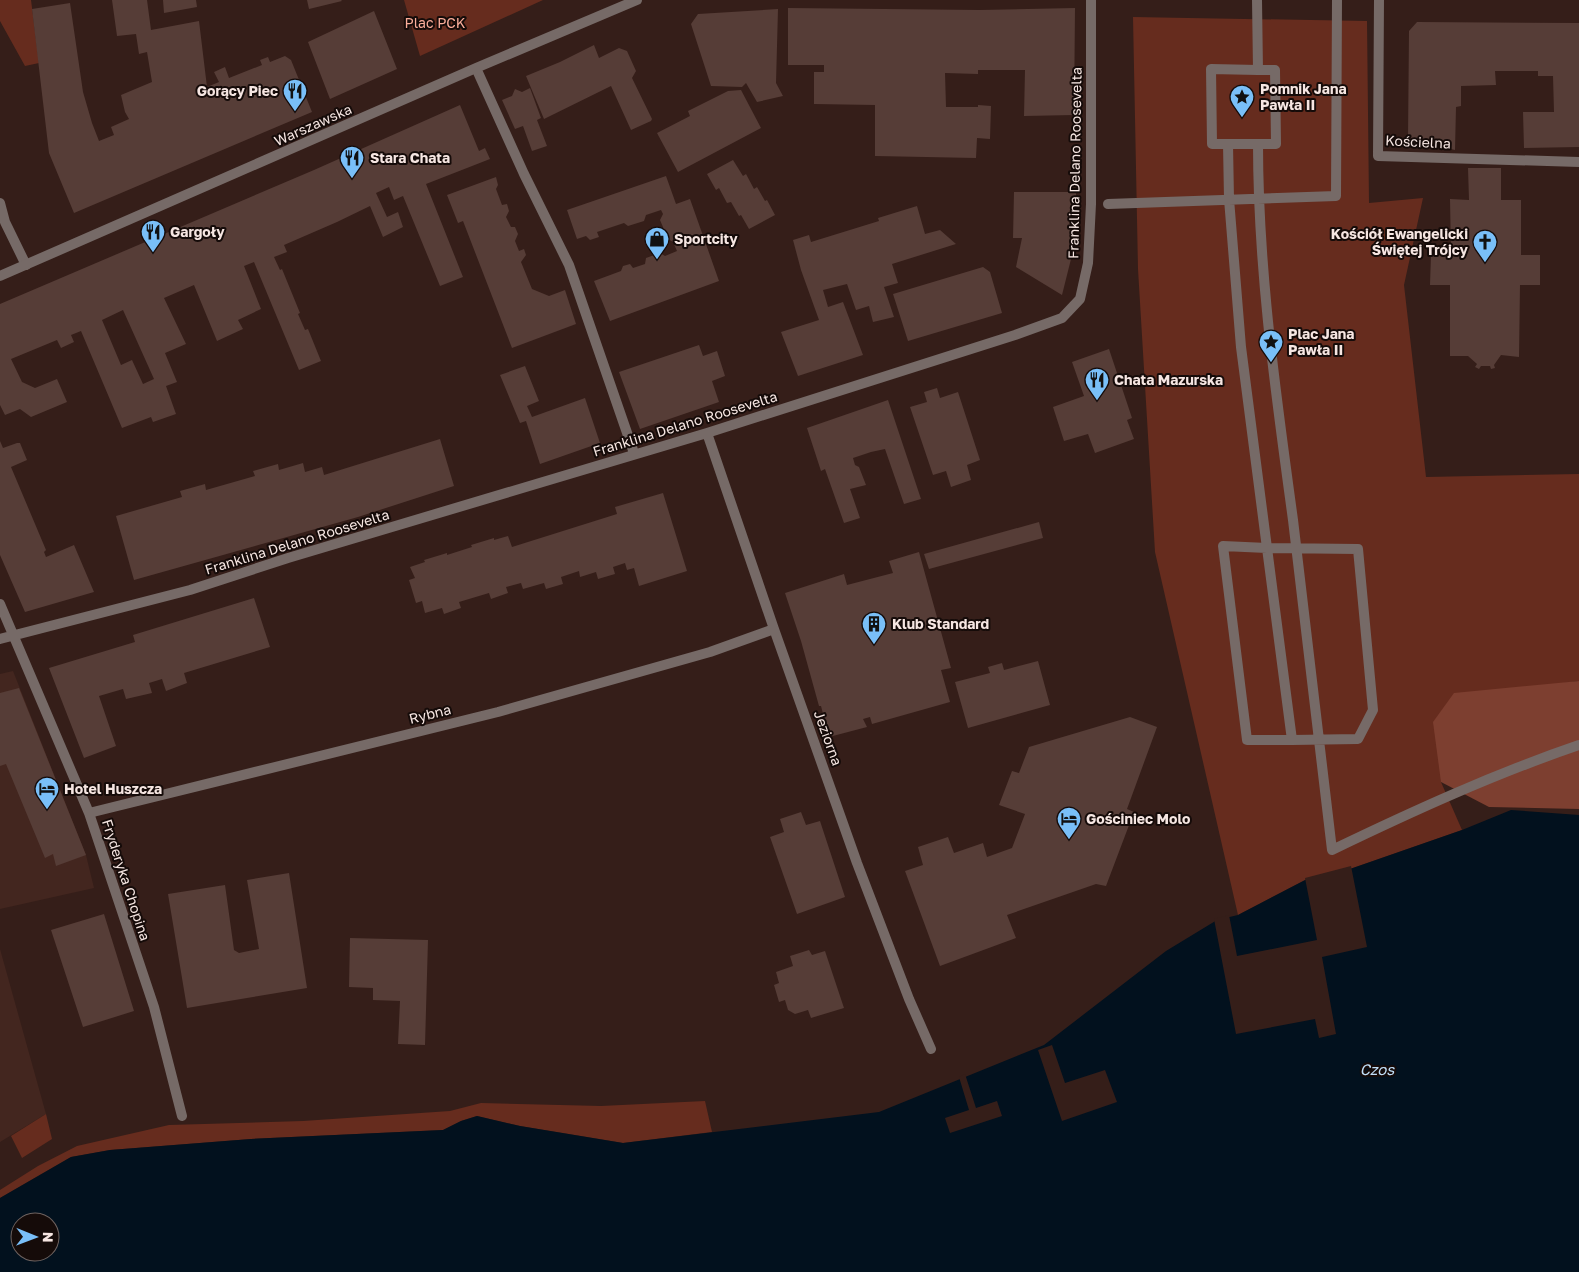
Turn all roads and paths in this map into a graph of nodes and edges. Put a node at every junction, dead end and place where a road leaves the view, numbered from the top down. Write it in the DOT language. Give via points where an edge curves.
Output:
graph roads {
  1 [pos="637,0"];
  2 [pos="1091,0"];
  3 [pos="1257,0"];
  4 [pos="1337,0"];
  5 [pos="1379,0"];
  6 [pos="476,68"];
  7 [pos="1258,70"];
  8 [pos="1228,144"];
  9 [pos="1258,144"];
  10 [pos="1579,162"];
  11 [pos="1258,198"];
  12 [pos="1229,199"];
  13 [pos="0,203"];
  14 [pos="1108,204"];
  15 [pos="26,265"];
  16 [pos="0,276"];
  17 [pos="707,433"];
  18 [pos="634,453"];
  19 [pos="1267,548"];
  20 [pos="1296,548"];
  21 [pos="0,604"];
  22 [pos="774,629"];
  23 [pos="13,636"];
  24 [pos="0,639"];
  25 [pos="1292,740"];
  26 [pos="1320,740"];
  27 [pos="1579,745"];
  28 [pos="89,813"];
  29 [pos="930,1049"];
  30 [pos="182,1116"];
  1 -- 6 [label="street, Warszawska"];
  2 -- 17 [label="street, Franklina Delano Roosevelta" via="1091,204 1088,263 1080,300 1062,318 1015,335"];
  3 -- 7 [label="street"];
  4 -- 11 [label="street" via="1336,196"];
  5 -- 10 [label="street, Kościelna" via="1378,156"];
  6 -- 15 [label="street, Warszawska"];
  6 -- 18 [label="street" via="569,265"];
  7 -- 8 [label="street" via="1211,69 1212,144"];
  7 -- 9 [label="street" via="1275,70 1276,144"];
  8 -- 9 [label="street"];
  8 -- 12 [label="street"];
  9 -- 11 [label="street"];
  11 -- 12 [label="street"];
  11 -- 20 [label="street" via="1270,344"];
  12 -- 14 [label="street"];
  12 -- 19 [label="street" via="1241,347"];
  13 -- 15 [label="street"];
  15 -- 16 [label="street, Warszawska"];
  17 -- 18 [label="street, Franklina Delano Roosevelta"];
  17 -- 22 [label="street, Jeziorna"];
  18 -- 23 [label="street, Franklina Delano Roosevelta" via="190,590"];
  19 -- 20 [label="street"];
  19 -- 25 [label="street"];
  19 -- 25 [label="street" via="1223,546 1248,740"];
  20 -- 26 [label="street"];
  20 -- 26 [label="street" via="1358,550 1373,710 1358,739"];
  21 -- 23 [label="street, Fryderyka Chopina"];
  22 -- 28 [label="street, Rybna" via="710,652 498,712"];
  22 -- 29 [label="street, Jeziorna" via="857,863"];
  23 -- 24 [label="street, Franklina Delano Roosevelta"];
  23 -- 28 [label="street, Fryderyka Chopina"];
  25 -- 26 [label="street"];
  26 -- 27 [label="street" via="1332,850 1426,805"];
  28 -- 30 [label="street, Fryderyka Chopina" via="154,1007"];
}
